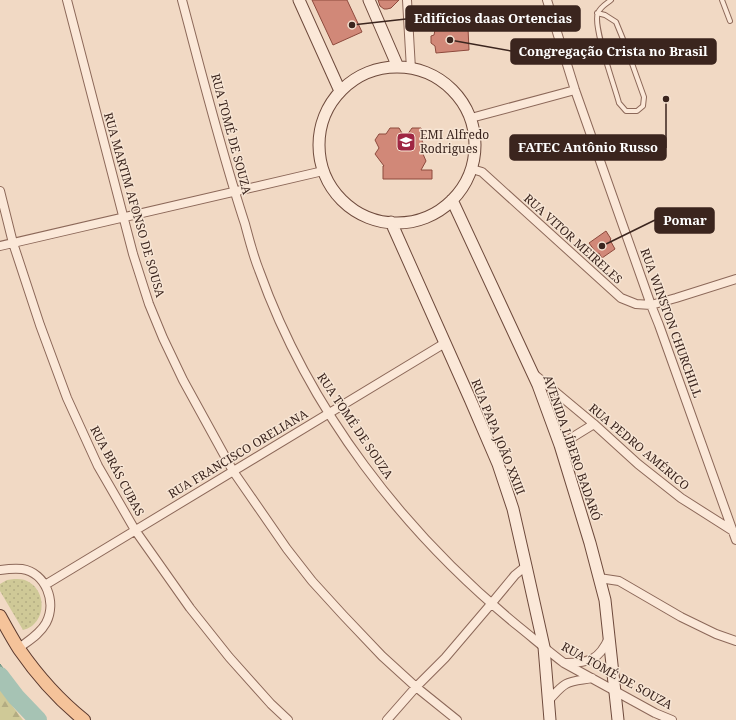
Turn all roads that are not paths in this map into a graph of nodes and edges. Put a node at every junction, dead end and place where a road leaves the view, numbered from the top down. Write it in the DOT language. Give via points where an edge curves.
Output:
graph roads {
  1 [pos="66,0"];
  2 [pos="182,0"];
  3 [pos="299,0"];
  4 [pos="369,0"];
  5 [pos="407,0"];
  6 [pos="547,0"];
  7 [pos="611,0"];
  8 [pos="722,0"];
  9 [pos="597,13"];
  10 [pos="730,21"];
  11 [pos="398,67"];
  12 [pos="411,68"];
  13 [pos="575,90"];
  14 [pos="340,91"];
  15 [pos="471,118"];
  16 [pos="472,169"];
  17 [pos="323,170"];
  18 [pos="0,191"];
  19 [pos="234,192"];
  20 [pos="452,200"];
  21 [pos="124,217"];
  22 [pos="391,222"];
  23 [pos="13,243"];
  24 [pos="0,246"];
  25 [pos="736,280"];
  26 [pos="651,305"];
  27 [pos="445,343"];
  28 [pos="532,372"];
  29 [pos="328,413"];
  30 [pos="594,424"];
  31 [pos="560,445"];
  32 [pos="233,471"];
  33 [pos="136,530"];
  34 [pos="734,531"];
  35 [pos="736,540"];
  36 [pos="526,566"];
  37 [pos="0,570"];
  38 [pos="599,578"];
  39 [pos="45,585"];
  40 [pos="491,604"];
  41 [pos="0,616"];
  42 [pos="609,637"];
  43 [pos="736,641"];
  44 [pos="544,647"];
  45 [pos="19,648"];
  46 [pos="564,663"];
  47 [pos="592,678"];
  48 [pos="416,687"];
  49 [pos="615,690"];
  50 [pos="549,700"];
  51 [pos="84,720"];
  52 [pos="288,720"];
  53 [pos="387,720"];
  54 [pos="457,720"];
  55 [pos="550,720"];
  56 [pos="618,720"];
  57 [pos="672,720"];
  1 -- 21 [label="street, RUA MARTIM AFONSO DE SOUSA"];
  2 -- 19 [label="street, RUA TOMÉ DE SOUZA"];
  3 -- 14 [label="street"];
  4 -- 11 [label="street"];
  5 -- 12 [label="street"];
  6 -- 13 [label="street, RUA WINSTON CHURCHILL"];
  7 -- 9 [label="lane"];
  8 -- 10 [label="lane"];
  9 -- 9 [label="lane" via="598,35 619,103 626,111 637,111 643,106 644,97 625,44 616,22"];
  11 -- 12 [label="street"];
  11 -- 14 [label="street" via="377,70 357,78"];
  12 -- 15 [label="street" via="441,81 453,91"];
  13 -- 15 [label="street"];
  13 -- 26 [label="street, RUA WINSTON CHURCHILL"];
  14 -- 17 [label="street" via="321,125 318,144"];
  15 -- 16 [label="street" via="475,144"];
  16 -- 20 [label="street" via="465,184"];
  16 -- 26 [label="street, RUA VITOR MEIRELES" via="482,172 621,298 636,304"];
  17 -- 19 [label="street"];
  17 -- 22 [label="street" via="328,183 341,200 359,213 379,221"];
  18 -- 23 [label="street, RUA BRÁS CUBAS"];
  19 -- 21 [label="street"];
  19 -- 29 [label="street, RUA TOMÉ DE SOUZA" via="272,302 307,377"];
  20 -- 22 [label="street" via="440,210 421,219"];
  20 -- 28 [label="street, AVENIDA LÍBERO BADARÓ"];
  21 -- 23 [label="street"];
  21 -- 32 [label="street, RUA MARTIM AFONSO DE SOUSA" via="163,338 182,380"];
  22 -- 27 [label="street, RUA PAPA JOÃO XXIII"];
  23 -- 24 [label="street"];
  23 -- 33 [label="street, RUA BRÁS CUBAS" via="67,398 98,466"];
  25 -- 26 [label="street, RUA VITOR MEIRELES"];
  26 -- 34 [label="street, RUA WINSTON CHURCHILL"];
  27 -- 29 [label="street, RUA FRANCISCO ORELIANA"];
  27 -- 36 [label="street, RUA PAPA JOÃO XXIII" via="498,464 513,509"];
  28 -- 30 [label="street, RUA PEDRO AMÉRICO"];
  28 -- 31 [label="street, AVENIDA LÍBERO BADARÓ"];
  29 -- 32 [label="street, RUA FRANCISCO ORELIANA"];
  29 -- 40 [label="street, RUA TOMÉ DE SOUZA" via="398,510"];
  30 -- 31 [label="street"];
  30 -- 34 [label="street, RUA PEDRO AMÉRICO" via="681,498"];
  31 -- 38 [label="street, AVENIDA LÍBERO BADARÓ"];
  32 -- 33 [label="street, RUA FRANCISCO ORELIANA"];
  32 -- 48 [label="street, RUA MARTIM AFONSO DE SOUSA" via="312,581 382,656"];
  33 -- 39 [label="street, RUA FRANCISCO ORELIANA"];
  33 -- 52 [label="street, RUA BRÁS CUBAS" via="190,608 229,657"];
  34 -- 35 [label="street, RUA WINSTON CHURCHILL"];
  36 -- 40 [label="street"];
  36 -- 44 [label="street, RUA PAPA JOÃO XXIII"];
  37 -- 39 [label="street" via="23,569 37,576"];
  38 -- 42 [label="street, AVENIDA LÍBERO BADARÓ" via="605,600"];
  38 -- 43 [label="street" via="619,581 681,617"];
  39 -- 45 [label="street" via="51,603 48,618 39,632"];
  40 -- 44 [label="street, RUA TOMÉ DE SOUZA"];
  40 -- 48 [label="street" via="445,658"];
  41 -- 45 [label="main road"];
  42 -- 46 [label="street" via="598,655 588,661"];
  42 -- 49 [label="street, AVENIDA LÍBERO BADARÓ"];
  44 -- 46 [label="street, RUA TOMÉ DE SOUZA"];
  44 -- 50 [label="street, RUA PAPA JOÃO XXIII"];
  45 -- 51 [label="main road" via="47,684"];
  46 -- 47 [label="street, RUA TOMÉ DE SOUZA"];
  47 -- 49 [label="street, RUA TOMÉ DE SOUZA"];
  47 -- 50 [label="street" via="567,684"];
  48 -- 53 [label="street"];
  48 -- 54 [label="street, RUA MARTIM AFONSO DE SOUSA"];
  49 -- 56 [label="street, AVENIDA LÍBERO BADARÓ"];
  49 -- 57 [label="street, RUA TOMÉ DE SOUZA"];
  50 -- 55 [label="street, RUA PAPA JOÃO XXIII"];
}
